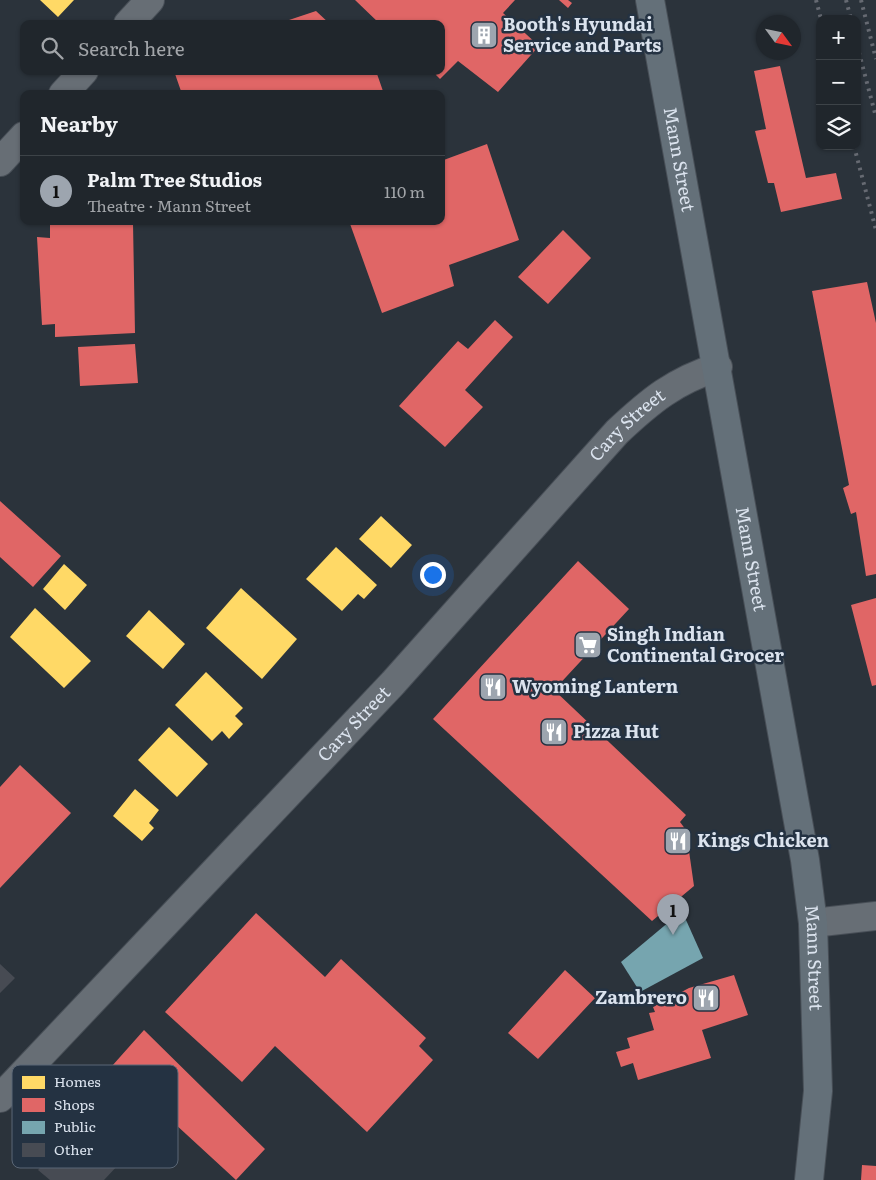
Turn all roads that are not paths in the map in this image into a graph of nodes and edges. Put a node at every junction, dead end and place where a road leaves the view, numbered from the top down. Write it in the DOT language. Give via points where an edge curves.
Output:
graph roads {
  1 [pos="150,0"];
  2 [pos="650,0"];
  3 [pos="132,20"];
  4 [pos="81,75"];
  5 [pos="67,90"];
  6 [pos="20,140"];
  7 [pos="0,162"];
  8 [pos="718,367"];
  9 [pos="876,916"];
  10 [pos="813,924"];
  11 [pos="31,1065"];
  12 [pos="12,1085"];
  13 [pos="0,1098"];
  14 [pos="809,1180"];
  1 -- 3 [label="street"];
  2 -- 8 [label="main road, Mann Street"];
  4 -- 5 [label="street"];
  6 -- 7 [label="street"];
  8 -- 10 [label="main road, Mann Street" via="805,860"];
  8 -- 11 [label="street, Cary Street" via="694,374 669,387 617,432 393,683"];
  9 -- 10 [label="street"];
  10 -- 14 [label="main road, Mann Street" via="818,1091"];
  12 -- 13 [label="street, Cary Street"];
}
